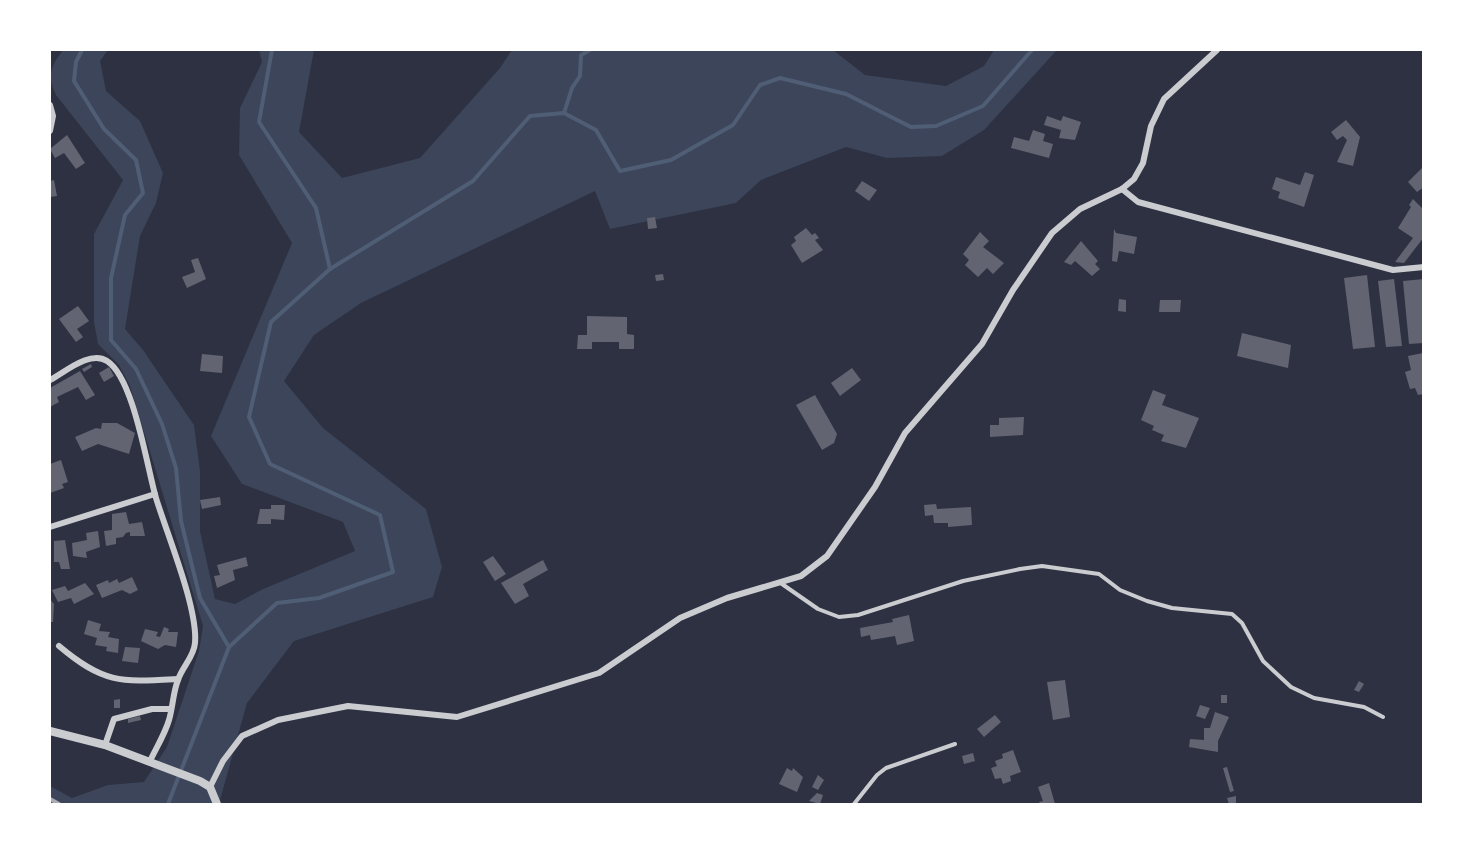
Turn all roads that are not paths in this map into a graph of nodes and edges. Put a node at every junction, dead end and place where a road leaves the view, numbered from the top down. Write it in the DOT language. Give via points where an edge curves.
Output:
graph roads {
  1 [pos="1216,50"];
  2 [pos="50,105"];
  3 [pos="50,131"];
  4 [pos="1122,189"];
  5 [pos="1424,267"];
  6 [pos="50,380"];
  7 [pos="154,494"];
  8 [pos="50,527"];
  9 [pos="782,584"];
  10 [pos="59,646"];
  11 [pos="178,679"];
  12 [pos="171,709"];
  13 [pos="1383,717"];
  14 [pos="50,732"];
  15 [pos="955,744"];
  16 [pos="105,745"];
  17 [pos="150,761"];
  18 [pos="210,787"];
  19 [pos="217,804"];
  20 [pos="854,804"];
  1 -- 4 [label="street" via="1164,99 1151,126 1143,163 1134,179"];
  2 -- 3 [label="street"];
  4 -- 5 [label="street" via="1138,202 1283,242 1393,270"];
  4 -- 9 [label="street" via="1080,209 1052,233 982,344 905,433 875,487 827,556 801,576"];
  6 -- 7 [label="street" via="88,359 109,362 133,410"];
  7 -- 8 [label="street"];
  7 -- 11 [label="street" via="194,618 195,644"];
  9 -- 13 [label="lane" via="818,609 839,617 1020,569 1042,567 1099,574 1119,590 1147,601 1172,608 1232,614 1242,623 1263,661 1291,687 1314,698 1364,706"];
  9 -- 18 [label="street" via="727,598 680,618 599,673 457,717 348,706 278,720 242,736"];
  10 -- 11 [label="street" via="85,668 102,676 128,681"];
  11 -- 12 [label="street"];
  12 -- 16 [label="street" via="152,709 114,719"];
  12 -- 17 [label="street"];
  14 -- 16 [label="street"];
  15 -- 20 [label="lane" via="886,768"];
  16 -- 17 [label="street"];
  17 -- 18 [label="street"];
  18 -- 19 [label="street"];
}
